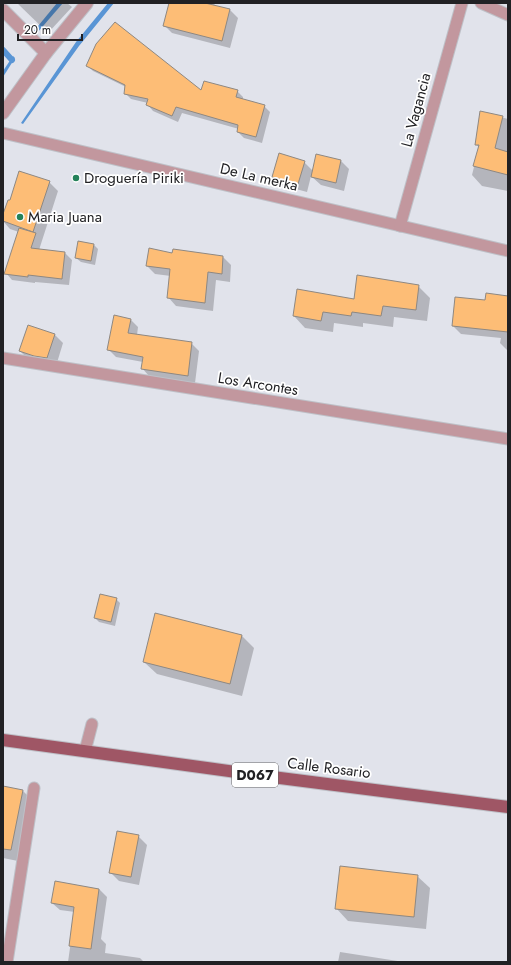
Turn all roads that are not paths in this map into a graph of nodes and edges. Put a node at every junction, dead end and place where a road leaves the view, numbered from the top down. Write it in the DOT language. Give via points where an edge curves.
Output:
graph roads {
  1 [pos="87,3"];
  2 [pos="462,3"];
  3 [pos="481,3"];
  4 [pos="3,10"];
  5 [pos="508,15"];
  6 [pos="46,53"];
  7 [pos="3,113"];
  8 [pos="3,133"];
  9 [pos="400,226"];
  10 [pos="508,251"];
  11 [pos="3,358"];
  12 [pos="508,439"];
  13 [pos="92,724"];
  14 [pos="3,740"];
  15 [pos="84,751"];
  16 [pos="34,788"];
  17 [pos="508,807"];
  18 [pos="7,962"];
  1 -- 6 [label="street"];
  2 -- 9 [label="lane, La Vagancia"];
  3 -- 5 [label="lane"];
  4 -- 6 [label="street"];
  6 -- 7 [label="street"];
  8 -- 9 [label="lane, De La merka"];
  9 -- 10 [label="lane, De La merka"];
  11 -- 12 [label="lane, Los Arcontes"];
  13 -- 15 [label="lane"];
  14 -- 15 [label="main road, Calle Rosario / D067"];
  15 -- 17 [label="main road, Calle Rosario / D067"];
  16 -- 18 [label="lane"];
}
